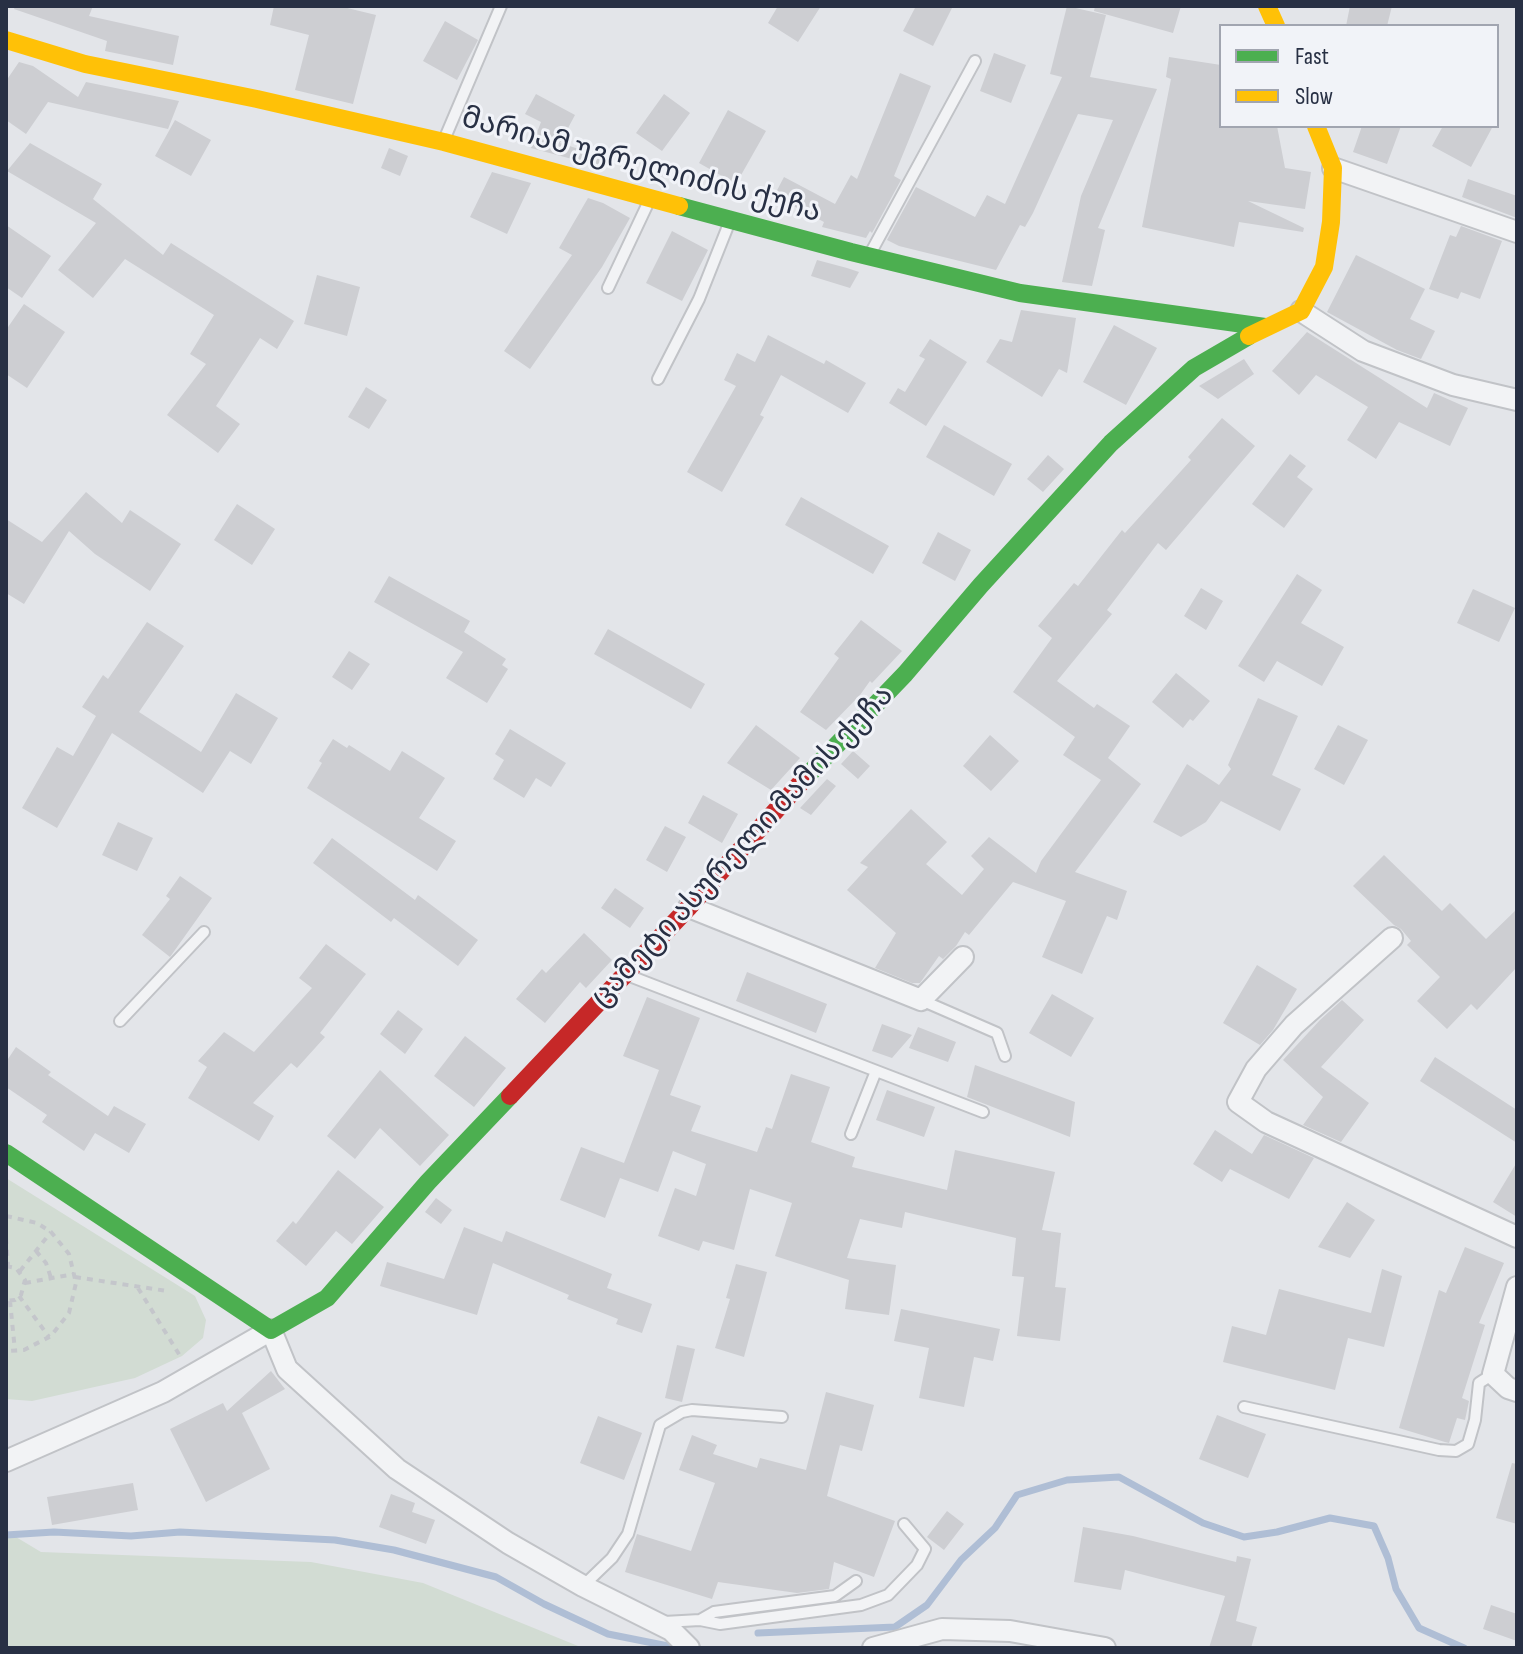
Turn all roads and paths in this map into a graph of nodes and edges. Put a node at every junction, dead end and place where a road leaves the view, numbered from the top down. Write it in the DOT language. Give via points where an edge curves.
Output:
graph roads {
  1 [pos="501,6"];
  2 [pos="6,40"];
  3 [pos="975,61"];
  4 [pos="1317,128"];
  5 [pos="444,142"];
  6 [pos="1333,168"];
  7 [pos="651,198"];
  8 [pos="731,219"];
  9 [pos="1517,232"];
  10 [pos="869,256"];
  11 [pos="608,288"];
  12 [pos="1301,311"];
  13 [pos="1265,327"];
  14 [pos="658,379"];
  15 [pos="1517,400"];
  16 [pos="689,907"];
  17 [pos="204,932"];
  18 [pos="1392,938"];
  19 [pos="963,957"];
  20 [pos="625,974"];
  21 [pos="921,1000"];
  22 [pos="120,1021"];
  23 [pos="1005,1056"];
  24 [pos="876,1071"];
  25 [pos="983,1112"];
  26 [pos="851,1134"];
  27 [pos="6,1153"];
  28 [pos="6,1216"];
  29 [pos="51,1232"];
  30 [pos="1517,1237"];
  31 [pos="6,1239"];
  32 [pos="36,1251"];
  33 [pos="7,1266"];
  34 [pos="20,1271"];
  35 [pos="75,1276"];
  36 [pos="51,1278"];
  37 [pos="25,1283"];
  38 [pos="137,1287"];
  39 [pos="1517,1287"];
  40 [pos="179,1292"];
  41 [pos="19,1296"];
  42 [pos="8,1300"];
  43 [pos="271,1330"];
  44 [pos="49,1337"];
  45 [pos="6,1351"];
  46 [pos="15,1351"];
  47 [pos="1493,1374"];
  48 [pos="192,1375"];
  49 [pos="1517,1391"];
  50 [pos="1244,1407"];
  51 [pos="782,1417"];
  52 [pos="6,1461"];
  53 [pos="904,1524"];
  54 [pos="856,1581"];
  55 [pos="583,1586"];
  56 [pos="700,1620"];
  57 [pos="665,1626"];
  58 [pos="902,1644"];
  59 [pos="689,1648"];
  60 [pos="873,1648"];
  61 [pos="1105,1648"];
  1 -- 5 [label="lane"];
  2 -- 5 [label="street, მარიამ უგრელიძის ქუჩა" via="85,64"];
  3 -- 10 [label="lane"];
  4 -- 6 [label="street"];
  5 -- 7 [label="street, მარიამ უგრელიძის ქუჩა"];
  6 -- 9 [label="street"];
  6 -- 12 [label="street" via="1324,267"];
  7 -- 8 [label="street, მარიამ უგრელიძის ქუჩა"];
  7 -- 11 [label="lane"];
  8 -- 10 [label="street, მარიამ უგრელიძის ქუჩა"];
  8 -- 14 [label="lane" via="699,299"];
  10 -- 13 [label="street, მარიამ უგრელიძის ქუჩა" via="1020,293"];
  12 -- 13 [label="street, ცამეტი ასურელი მამის ქუჩა"];
  12 -- 15 [label="street" via="1363,351 1453,385"];
  13 -- 16 [label="street, ცამეტი ასურელი მამის ქუჩა" via="1194,368 1111,443"];
  16 -- 20 [label="street, ცამეტი ასურელი მამის ქუჩა"];
  16 -- 21 [label="street"];
  17 -- 22 [label="lane"];
  18 -- 30 [label="street" via="1294,1025 1256,1069 1238,1102 1266,1122"];
  19 -- 21 [label="street"];
  20 -- 24 [label="lane"];
  20 -- 43 [label="street, ცამეტი ასურელი მამის ქუჩა" via="428,1182 327,1298"];
  21 -- 23 [label="lane" via="997,1033"];
  24 -- 25 [label="lane"];
  24 -- 26 [label="lane"];
  27 -- 43 [label="street"];
  28 -- 29 [label="path"];
  29 -- 32 [label="path"];
  29 -- 35 [label="path" via="69,1254"];
  31 -- 33 [label="path"];
  32 -- 34 [label="path"];
  32 -- 36 [label="path"];
  33 -- 34 [label="path"];
  34 -- 37 [label="path"];
  35 -- 36 [label="path"];
  35 -- 38 [label="path"];
  35 -- 44 [label="path" via="69,1313"];
  36 -- 37 [label="path"];
  37 -- 41 [label="path"];
  38 -- 40 [label="path"];
  38 -- 48 [label="path"];
  39 -- 47 [label="street"];
  41 -- 42 [label="path"];
  41 -- 44 [label="path"];
  42 -- 46 [label="path"];
  43 -- 48 [label="street, ცამეტი ასურელი მამის ქუჩა"];
  43 -- 55 [label="street" via="287,1369 397,1469"];
  44 -- 46 [label="path"];
  45 -- 46 [label="path"];
  47 -- 49 [label="street"];
  47 -- 50 [label="lane" via="1479,1383 1468,1444 1456,1451"];
  48 -- 52 [label="street, ცამეტი ასურელი მამის ქუჩა"];
  51 -- 55 [label="lane" via="692,1410 660,1425 628,1534"];
  53 -- 56 [label="lane" via="925,1549 888,1595 861,1605 736,1622"];
  54 -- 56 [label="lane" via="835,1596 714,1612"];
  55 -- 57 [label="street"];
  56 -- 57 [label="lane"];
  57 -- 59 [label="street"];
  58 -- 60 [label="street"];
  58 -- 61 [label="street" via="942,1629 1010,1631"];
}
